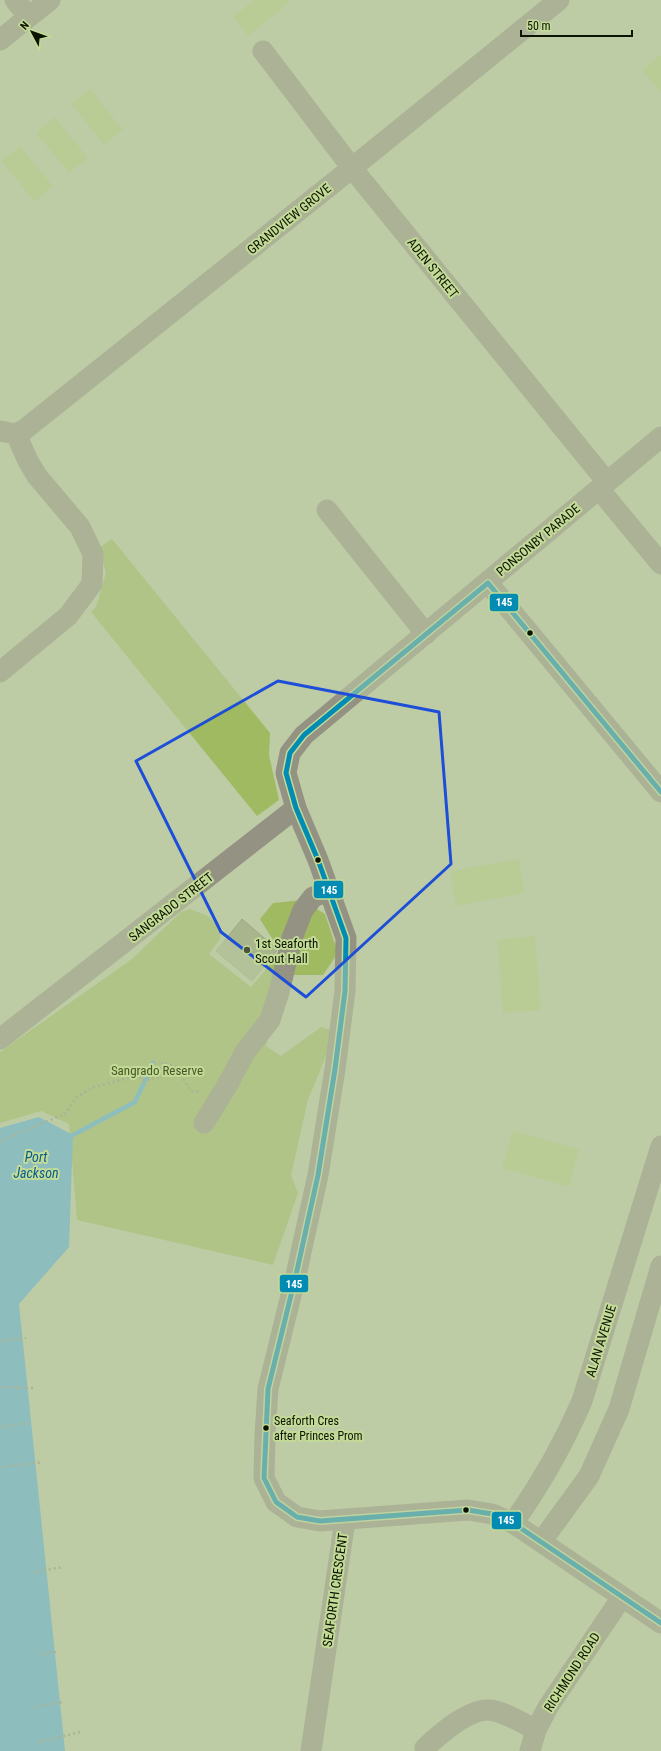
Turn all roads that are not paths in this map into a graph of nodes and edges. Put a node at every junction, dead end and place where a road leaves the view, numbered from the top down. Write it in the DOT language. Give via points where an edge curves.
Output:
graph roads {
  1 [pos="15,0"];
  2 [pos="50,0"];
  3 [pos="559,0"];
  4 [pos="29,17"];
  5 [pos="0,40"];
  6 [pos="263,51"];
  7 [pos="352,168"];
  8 [pos="8,433"];
  9 [pos="661,437"];
  10 [pos="603,486"];
  11 [pos="327,510"];
  12 [pos="661,564"];
  13 [pos="488,583"];
  14 [pos="426,634"];
  15 [pos="0,672"];
  16 [pos="661,792"];
  17 [pos="296,808"];
  18 [pos="329,891"];
  19 [pos="0,1040"];
  20 [pos="204,1123"];
  21 [pos="661,1146"];
  22 [pos="661,1266"];
  23 [pos="345,1520"];
  24 [pos="513,1523"];
  25 [pos="541,1542"];
  26 [pos="622,1597"];
  27 [pos="661,1623"];
  28 [pos="536,1730"];
  29 [pos="425,1748"];
  30 [pos="311,1751"];
  31 [pos="530,1751"];
  1 -- 4 [label="street"];
  2 -- 4 [label="street"];
  3 -- 7 [label="street, GRANDVIEW GROVE"];
  4 -- 5 [label="street"];
  6 -- 7 [label="street, ADEN STREET"];
  7 -- 8 [label="street, GRANDVIEW GROVE" via="24,430"];
  7 -- 10 [label="street, ADEN STREET"];
  8 -- 15 [label="street" via="37,476 80,527 93,554 92,584 68,616"];
  9 -- 10 [label="street, PONSONBY PARADE"];
  10 -- 12 [label="street, ADEN STREET"];
  10 -- 13 [label="street, PONSONBY PARADE"];
  11 -- 14 [label="street"];
  13 -- 14 [label="street, PONSONBY PARADE"];
  13 -- 16 [label="street"];
  14 -- 17 [label="street, PONSONBY PARADE" via="304,735 290,753 286,773"];
  17 -- 18 [label="street, SEAFORTH CRESCENT"];
  17 -- 19 [label="street, SANGRADO STREET"];
  18 -- 20 [label="street" via="313,897 303,910 292,938 270,1020 245,1052"];
  18 -- 23 [label="street, SEAFORTH CRESCENT" via="346,938 345,991 318,1176 268,1389 264,1478 276,1502 297,1517 320,1521"];
  21 -- 24 [label="street, ALAN AVENUE" via="582,1401 568,1435 539,1486"];
  22 -- 25 [label="street" via="619,1409 589,1476"];
  23 -- 24 [label="street" via="468,1510 492,1514"];
  23 -- 30 [label="street, SEAFORTH CRESCENT"];
  24 -- 25 [label="street"];
  25 -- 26 [label="street"];
  26 -- 27 [label="street"];
  26 -- 28 [label="street, RICHMOND ROAD" via="548,1707"];
  28 -- 29 [label="street" via="490,1710 471,1713"];
  28 -- 31 [label="street, RICHMOND ROAD"];
}
